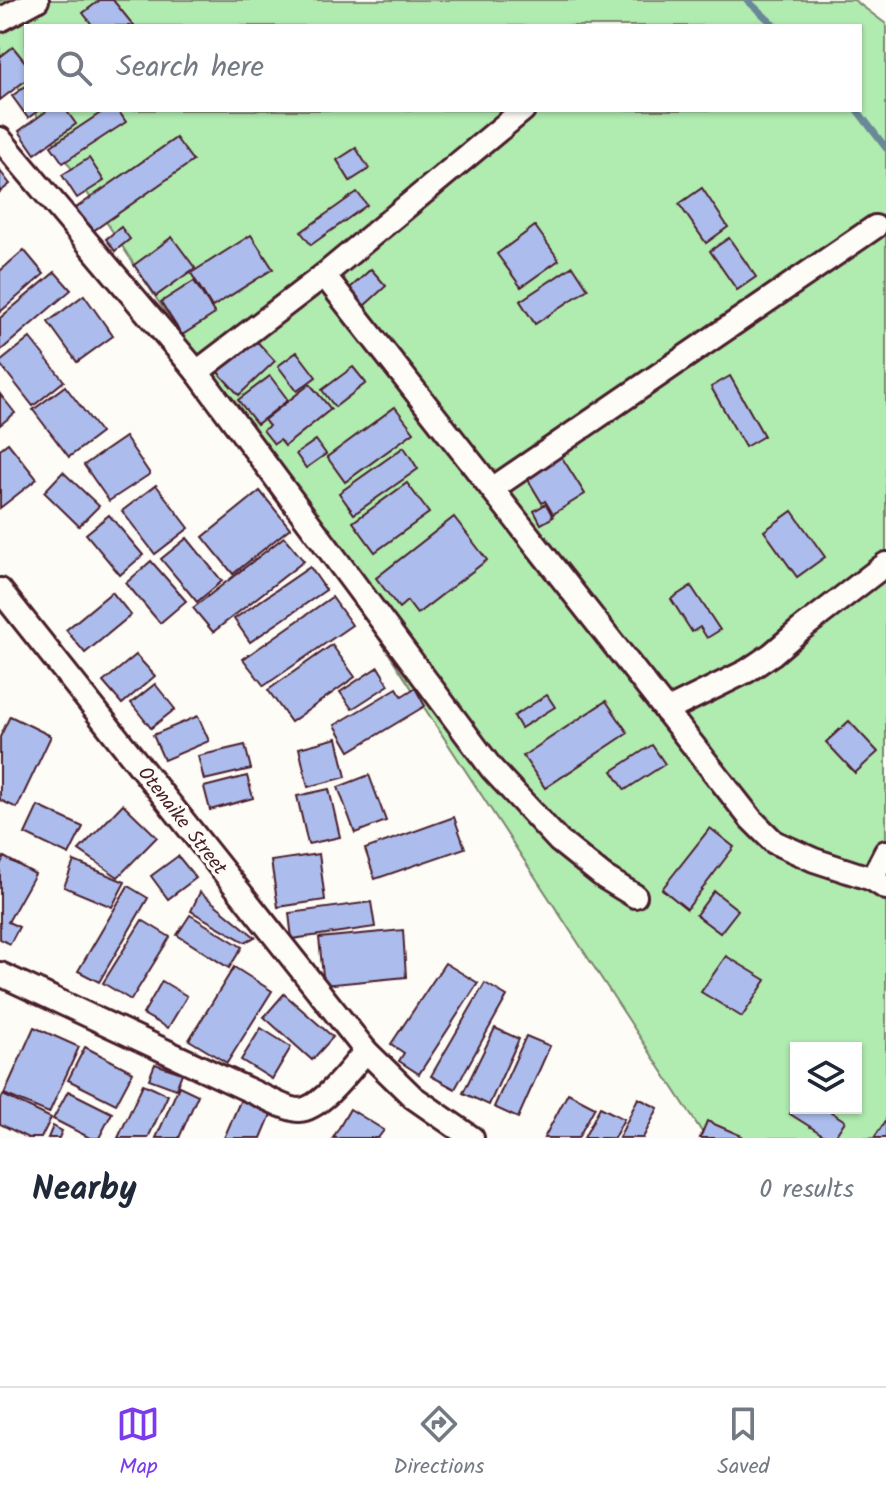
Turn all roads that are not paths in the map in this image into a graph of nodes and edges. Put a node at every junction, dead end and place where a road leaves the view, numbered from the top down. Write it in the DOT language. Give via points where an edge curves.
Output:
graph roads {
  1 [pos="37,0"];
  2 [pos="0,20"];
  3 [pos="521,112"];
  4 [pos="0,139"];
  5 [pos="875,227"];
  6 [pos="324,275"];
  7 [pos="197,372"];
  8 [pos="492,489"];
  9 [pos="886,564"];
  10 [pos="0,590"];
  11 [pos="666,711"];
  12 [pos="886,852"];
  13 [pos="879,883"];
  14 [pos="635,896"];
  15 [pos="0,974"];
  16 [pos="366,1051"];
  17 [pos="472,1138"];
  1 -- 2 [label="street"];
  3 -- 6 [label="street"];
  4 -- 7 [label="street"];
  5 -- 8 [label="street"];
  6 -- 7 [label="street"];
  6 -- 8 [label="street"];
  7 -- 14 [label="street" via="492,769 559,841"];
  8 -- 11 [label="street"];
  9 -- 11 [label="street" via="747,671"];
  10 -- 16 [label="street, Otenaike Street"];
  11 -- 13 [label="street" via="774,842"];
  12 -- 13 [label="street"];
  15 -- 16 [label="street" via="298,1111 329,1092"];
  16 -- 17 [label="street, Otenaike Street" via="413,1097"];
}
